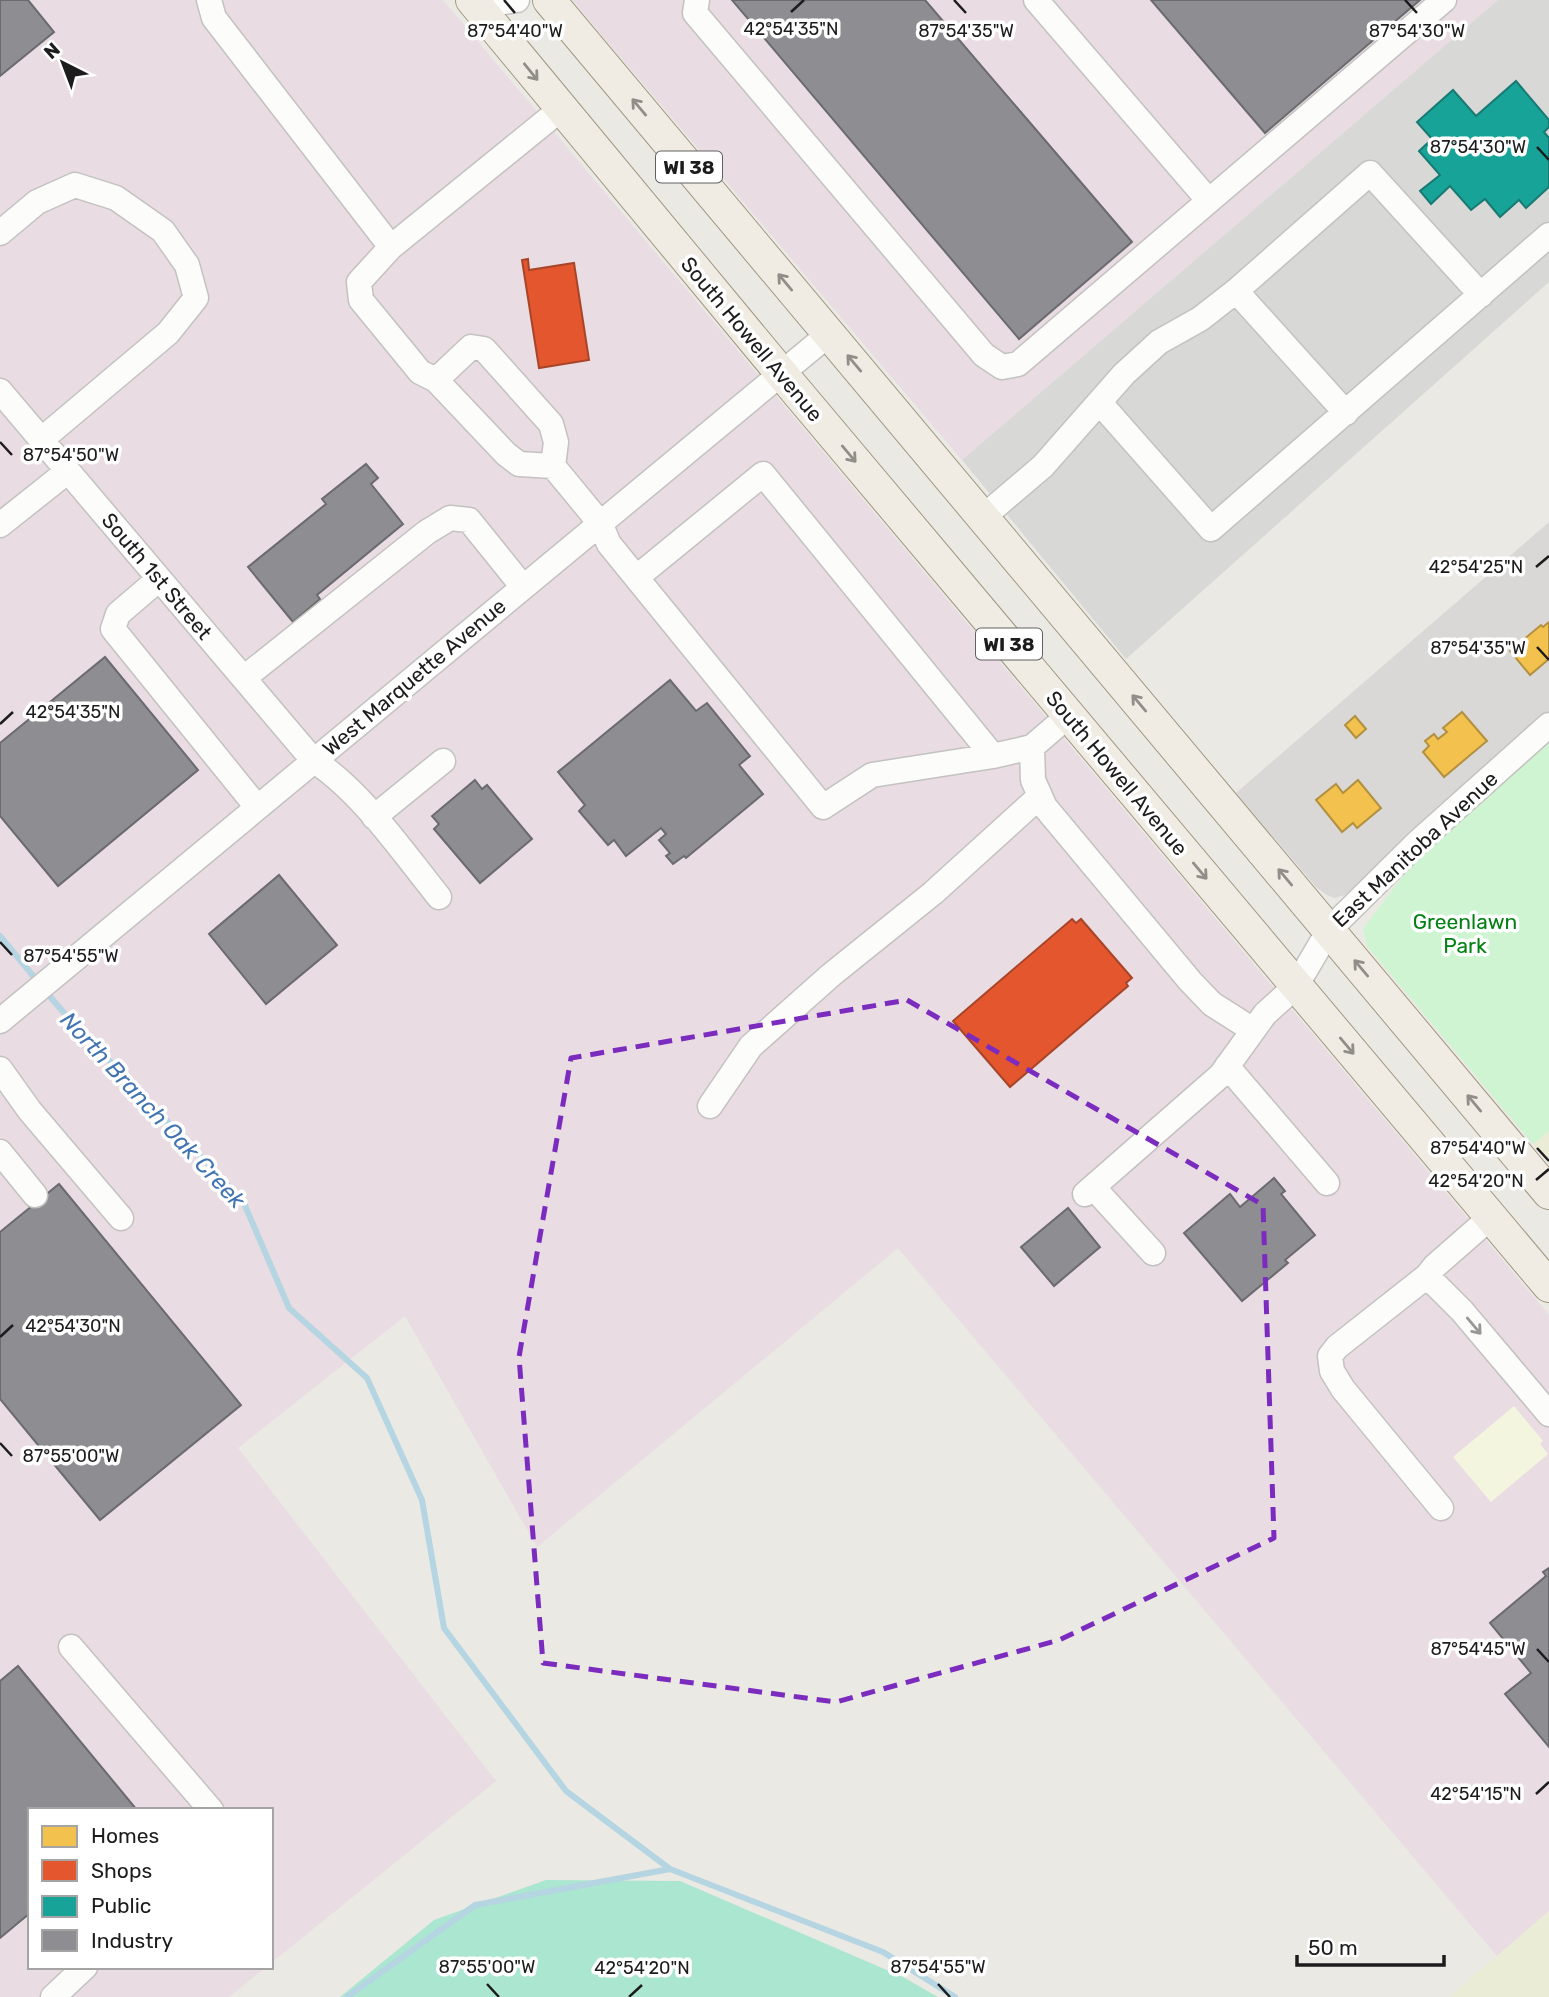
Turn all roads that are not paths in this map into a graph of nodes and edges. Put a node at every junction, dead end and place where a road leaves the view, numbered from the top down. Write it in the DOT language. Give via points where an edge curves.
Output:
graph roads {
  1 [pos="209,0"];
  2 [pos="517,0"];
  3 [pos="549,0"];
  4 [pos="697,0"];
  5 [pos="1036,0"];
  6 [pos="1444,0"];
  7 [pos="476,2"];
  8 [pos="561,109"];
  9 [pos="1209,201"];
  10 [pos="0,233"];
  11 [pos="1549,236"];
  12 [pos="391,247"];
  13 [pos="1236,291"];
  14 [pos="1481,295"];
  15 [pos="829,334"];
  16 [pos="781,373"];
  17 [pos="436,380"];
  18 [pos="0,391"];
  19 [pos="1100,403"];
  20 [pos="1346,413"];
  21 [pos="41,440"];
  22 [pos="553,466"];
  23 [pos="68,471"];
  24 [pos="984,517"];
  25 [pos="600,523"];
  26 [pos="0,525"];
  27 [pos="637,577"];
  28 [pos="159,579"];
  29 [pos="523,587"];
  30 [pos="244,678"];
  31 [pos="1069,715"];
  32 [pos="1549,725"];
  33 [pos="1031,747"];
  34 [pos="993,756"];
  35 [pos="313,760"];
  36 [pos="443,761"];
  37 [pos="1040,796"];
  38 [pos="257,807"];
  39 [pos="374,817"];
  40 [pos="439,897"];
  41 [pos="1329,929"];
  42 [pos="1296,986"];
  43 [pos="0,1021"];
  44 [pos="1254,1030"];
  45 [pos="1227,1066"];
  46 [pos="0,1069"];
  47 [pos="710,1106"];
  48 [pos="0,1152"];
  49 [pos="1327,1183"];
  50 [pos="1549,1193"];
  51 [pos="35,1195"];
  52 [pos="1490,1217"];
  53 [pos="121,1218"];
  54 [pos="1153,1253"];
  55 [pos="1427,1276"];
  56 [pos="1549,1286"];
  57 [pos="1549,1414"];
  58 [pos="1441,1508"];
  59 [pos="71,1647"];
  60 [pos="209,1808"];
  61 [pos="83,1969"];
  62 [pos="53,1997"];
  1 -- 12 [label="street" via="214,18"];
  2 -- 7 [label="street"];
  15 -- 3 [label="main road, WI 38, one-way"];
  4 -- 9 [label="street" via="695,13 984,355 1002,367 1018,363"];
  5 -- 9 [label="street"];
  6 -- 9 [label="street"];
  7 -- 8 [label="main road, South Howell Avenue / WI 38, one-way"];
  8 -- 12 [label="street"];
  8 -- 16 [label="main road, South Howell Avenue / WI 38"];
  10 -- 21 [label="street" via="37,202 75,185 116,198 163,231 187,265 196,298 168,333"];
  11 -- 14 [label="street"];
  12 -- 17 [label="street" via="359,282 361,300 420,372"];
  13 -- 14 [label="street" via="1370,173"];
  13 -- 19 [label="street" via="1200,320 1159,342"];
  13 -- 20 [label="street"];
  14 -- 20 [label="street"];
  15 -- 16 [label="street, West Marquette Avenue"];
  24 -- 15 [label="main road, WI 38, one-way"];
  16 -- 25 [label="street, West Marquette Avenue"];
  16 -- 31 [label="main road, South Howell Avenue / WI 38, one-way"];
  17 -- 22 [label="street" via="519,464"];
  17 -- 22 [label="street" via="471,347 484,349 551,424 556,442"];
  18 -- 21 [label="street, South 1st Street"];
  19 -- 20 [label="street" via="1212,530"];
  19 -- 24 [label="street" via="1043,466"];
  21 -- 23 [label="street, South 1st Street"];
  22 -- 25 [label="street"];
  23 -- 26 [label="street"];
  23 -- 28 [label="street, South 1st Street"];
  41 -- 24 [label="main road, WI 38, one-way"];
  25 -- 27 [label="street" via="609,544"];
  25 -- 29 [label="street, West Marquette Avenue"];
  27 -- 34 [label="street" via="823,807 872,775"];
  27 -- 34 [label="street" via="763,474"];
  28 -- 30 [label="street, South 1st Street"];
  28 -- 38 [label="street" via="118,614 113,629"];
  29 -- 30 [label="street" via="470,520 450,518"];
  29 -- 35 [label="street, West Marquette Avenue"];
  30 -- 35 [label="street, South 1st Street"];
  31 -- 33 [label="street"];
  31 -- 42 [label="main road, South Howell Avenue / WI 38, one-way"];
  32 -- 41 [label="street, East Manitoba Avenue"];
  33 -- 34 [label="street"];
  33 -- 37 [label="street" via="1032,780"];
  35 -- 38 [label="street, West Marquette Avenue"];
  35 -- 39 [label="street, South 1st Street" via="333,773"];
  36 -- 39 [label="street"];
  37 -- 44 [label="street" via="1190,981 1212,1004"];
  37 -- 47 [label="street" via="751,1046"];
  38 -- 43 [label="street, West Marquette Avenue"];
  39 -- 40 [label="street, South 1st Street"];
  41 -- 42 [label="street, East Manitoba Avenue"];
  50 -- 41 [label="main road, WI 38, one-way"];
  42 -- 44 [label="street, East Manitoba Avenue"];
  42 -- 52 [label="main road, South Howell Avenue / WI 38, one-way"];
  44 -- 45 [label="street, East Manitoba Avenue"];
  45 -- 49 [label="street"];
  45 -- 54 [label="street, East Manitoba Avenue" via="1089,1190"];
  46 -- 53 [label="street"];
  48 -- 51 [label="street"];
  52 -- 55 [label="street"];
  52 -- 56 [label="main road, South Howell Avenue / WI 38"];
  55 -- 57 [label="street, one-way"];
  55 -- 58 [label="street" via="1330,1356 1332,1371 1343,1389"];
  59 -- 60 [label="street"];
  61 -- 62 [label="street"];
}
